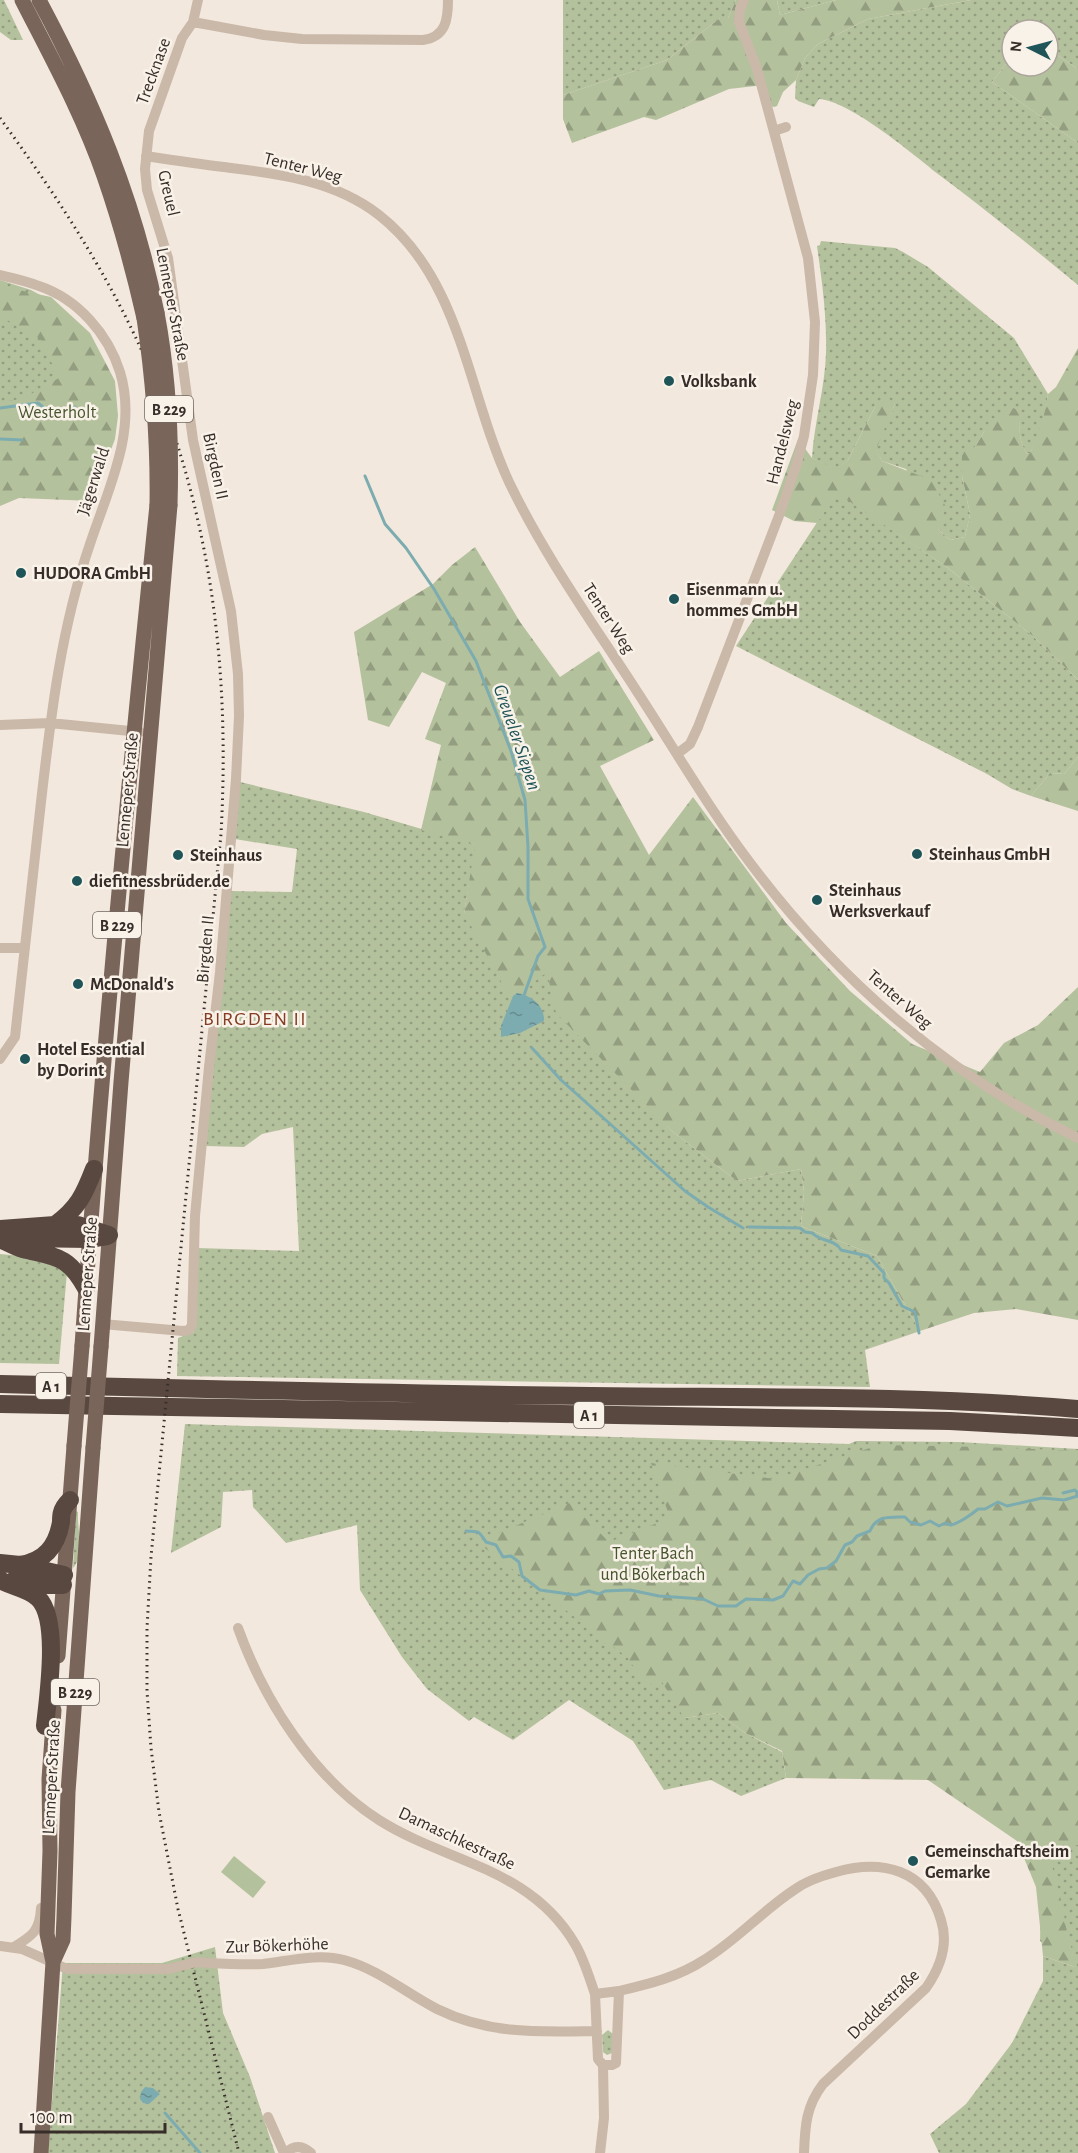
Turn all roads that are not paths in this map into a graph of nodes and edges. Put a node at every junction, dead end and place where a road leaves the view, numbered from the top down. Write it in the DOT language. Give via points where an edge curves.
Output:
graph roads {
  1 [pos="22,0"];
  2 [pos="39,0"];
  3 [pos="198,0"];
  4 [pos="448,0"];
  5 [pos="744,0"];
  6 [pos="193,22"];
  7 [pos="786,127"];
  8 [pos="774,131"];
  9 [pos="146,156"];
  10 [pos="0,275"];
  11 [pos="151,315"];
  12 [pos="183,381"];
  13 [pos="164,505"];
  14 [pos="50,723"];
  15 [pos="0,725"];
  16 [pos="134,732"];
  17 [pos="152,734"];
  18 [pos="677,754"];
  19 [pos="0,948"];
  20 [pos="25,948"];
  21 [pos="0,1059"];
  22 [pos="1078,1138"];
  23 [pos="94,1170"];
  24 [pos="55,1225"];
  25 [pos="90,1233"];
  26 [pos="109,1235"];
  27 [pos="2,1237"];
  28 [pos="86,1288"];
  29 [pos="102,1324"];
  30 [pos="0,1384"];
  31 [pos="0,1404"];
  32 [pos="1078,1409"];
  33 [pos="1078,1428"];
  34 [pos="70,1500"];
  35 [pos="0,1563"];
  36 [pos="20,1565"];
  37 [pos="0,1574"];
  38 [pos="0,1580"];
  39 [pos="64,1580"];
  40 [pos="83,1583"];
  41 [pos="238,1628"];
  42 [pos="48,1733"];
  43 [pos="49,1885"];
  44 [pos="0,1946"];
  45 [pos="14,1947"];
  46 [pos="53,1962"];
  47 [pos="619,1990"];
  48 [pos="595,1994"];
  49 [pos="597,2031"];
  50 [pos="603,2065"];
  51 [pos="268,2117"];
  52 [pos="41,2153"];
  53 [pos="285,2153"];
  54 [pos="311,2153"];
  55 [pos="600,2153"];
  56 [pos="804,2153"];
  1 -- 11 [label="main road, Lenneper Straße / B 229" via="104,175 132,268"];
  2 -- 11 [label="main road, Lenneper Straße / B 229" via="111,150 146,260"];
  3 -- 6 [label="street, Trecknase"];
  4 -- 6 [label="street" via="444,28 437,36 423,40 302,39"];
  5 -- 8 [label="street, Handelsweg" via="742,31"];
  6 -- 9 [label="street, Trecknase" via="182,38 159,101"];
  7 -- 8 [label="street"];
  8 -- 18 [label="street, Handelsweg" via="811,276 815,331 808,412 780,513 698,728 690,744"];
  9 -- 12 [label="street, Greuel" via="147,190 168,258"];
  9 -- 18 [label="street, Tenter Weg" via="284,175 323,185 379,215 419,255 446,303 484,419 524,511"];
  10 -- 14 [label="street, Jägerwald" via="40,286 79,308 113,354 124,392 126,411 120,454 74,594"];
  11 -- 13 [label="main road, Lenneper Straße / B 229, bridge" via="165,363 170,421"];
  12 -- 29 [label="street, Birgden II" via="231,611 239,716 221,962 195,1216 193,1321 185,1331"];
  13 -- 16 [label="main road, Lenneper Straße / B 229"];
  13 -- 17 [label="main road, Lenneper Straße / B 229"];
  14 -- 15 [label="street"];
  14 -- 16 [label="street"];
  14 -- 20 [label="street, Jägerwald"];
  16 -- 17 [label="street"];
  16 -- 23 [label="main road, Lenneper Straße / B 229"];
  17 -- 26 [label="main road, Lenneper Straße / B 229"];
  18 -- 22 [label="street, Tenter Weg" via="749,863 850,978 944,1057 1009,1101"];
  19 -- 20 [label="street"];
  20 -- 21 [label="street, Jägerwald" via="15,1037"];
  23 -- 24 [label="highway" via="76,1207"];
  23 -- 25 [label="main road, Lenneper Straße / B 229"];
  24 -- 25 [label="highway"];
  24 -- 27 [label="highway"];
  25 -- 26 [label="highway"];
  25 -- 27 [label="highway"];
  25 -- 28 [label="main road, Lenneper Straße / B 229"];
  26 -- 29 [label="main road, Lenneper Straße / B 229"];
  27 -- 28 [label="highway" via="61,1259 74,1268"];
  28 -- 34 [label="main road, Lenneper Straße / B 229, bridge"];
  29 -- 40 [label="main road, Lenneper Straße / B 229, bridge"];
  30 -- 32 [label="highway, A 1" via="843,1398"];
  31 -- 33 [label="highway, A 1" via="950,1420"];
  34 -- 36 [label="highway" via="62,1512 53,1547 43,1557"];
  34 -- 39 [label="main road, Lenneper Straße / B 229"];
  35 -- 36 [label="highway"];
  36 -- 39 [label="highway"];
  37 -- 39 [label="highway" via="48,1585"];
  38 -- 42 [label="highway" via="31,1593 47,1612 51,1635"];
  39 -- 40 [label="main road"];
  39 -- 42 [label="main road, Lenneper Straße / B 229"];
  40 -- 46 [label="main road, Lenneper Straße / B 229" via="67,1802 63,1940"];
  41 -- 48 [label="street, Damaschkestraße" via="279,1714 324,1773 359,1805 399,1832 495,1873 533,1895 575,1944"];
  42 -- 43 [label="main road, Lenneper Straße / B 229"];
  43 -- 45 [label="street" via="37,1929"];
  43 -- 46 [label="main road, Lenneper Straße / B 229" via="47,1934"];
  44 -- 45 [label="street, Zur Bökerhöhe"];
  45 -- 46 [label="street, Zur Bökerhöhe"];
  46 -- 49 [label="street, Zur Bökerhöhe, bridge" via="77,1970 168,1969 197,1962 260,1964 342,1959 367,1968 438,2009 484,2026 527,2032"];
  46 -- 52 [label="main road, Lenneper Straße / B 229"];
  47 -- 48 [label="street, Doddestraße"];
  47 -- 50 [label="street" via="616,2062"];
  47 -- 56 [label="street, Doddestraße" via="665,1979 704,1961 794,1889 820,1877 849,1868 878,1866 900,1872 922,1886 935,1903 942,1923 943,1951 938,1970 926,1988 814,2096 805,2121"];
  48 -- 49 [label="street, Damaschkestraße"];
  49 -- 50 [label="street, Damaschkestraße" via="598,2059"];
  50 -- 55 [label="street"];
  51 -- 53 [label="street"];
  53 -- 54 [label="street" via="297,2146"];
}
